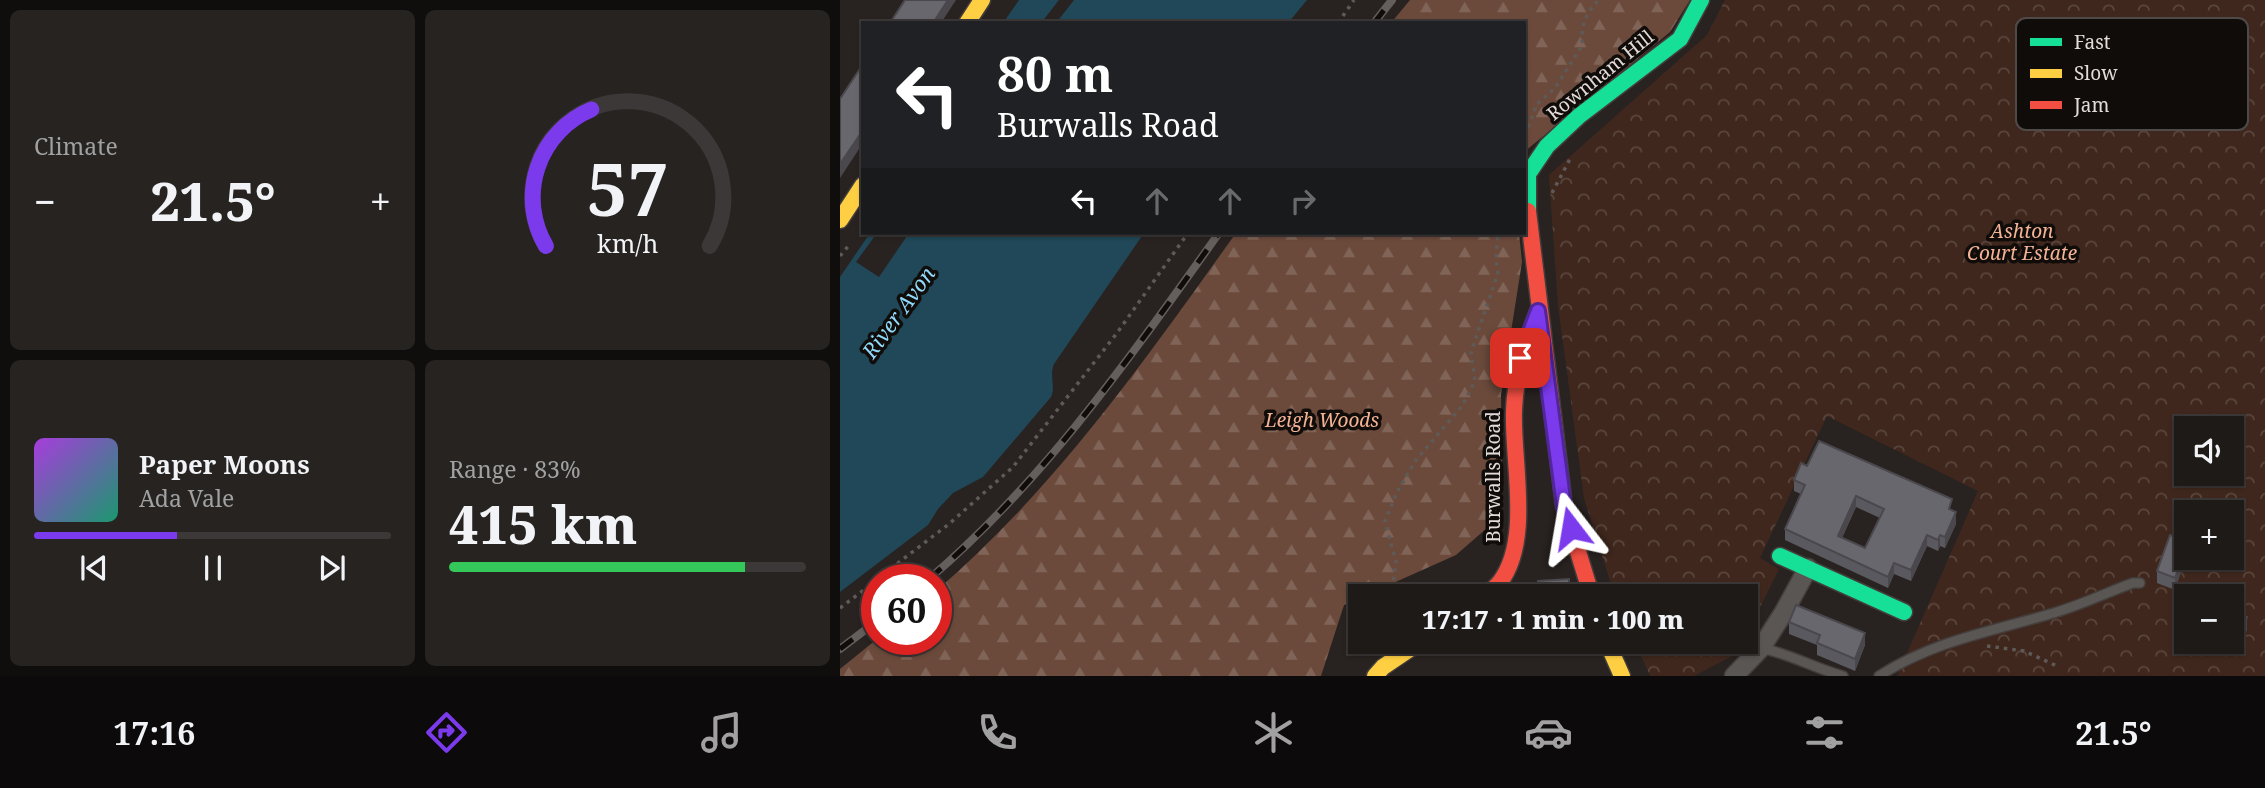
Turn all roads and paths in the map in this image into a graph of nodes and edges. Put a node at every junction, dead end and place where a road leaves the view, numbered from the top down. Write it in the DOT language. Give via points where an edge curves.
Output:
graph roads {
  1 [pos="982,0"];
  2 [pos="1354,0"];
  3 [pos="1599,0"];
  4 [pos="1700,0"];
  5 [pos="968,21"];
  6 [pos="1339,21"];
  7 [pos="1526,130"];
  8 [pos="1573,153"];
  9 [pos="861,188"];
  10 [pos="1552,194"];
  11 [pos="840,220"];
  12 [pos="1187,235"];
  13 [pos="1498,235"];
  14 [pos="1538,311"];
  15 [pos="1780,556"];
  16 [pos="897,564"];
  17 [pos="1808,568"];
  18 [pos="2140,583"];
  19 [pos="1393,584"];
  20 [pos="1496,584"];
  21 [pos="1588,584"];
  22 [pos="861,592"];
  23 [pos="840,608"];
  24 [pos="1904,612"];
  25 [pos="1966,637"];
  26 [pos="1761,648"];
  27 [pos="1402,654"];
  28 [pos="1612,654"];
  29 [pos="2059,667"];
  30 [pos="1376,676"];
  31 [pos="1622,676"];
  32 [pos="1734,676"];
  33 [pos="1843,676"];
  34 [pos="1879,676"];
  1 -- 5 [label="main road"];
  2 -- 6 [label="path"];
  3 -- 7 [label="path" via="1580,33 1583,44 1555,88 1536,104"];
  4 -- 14 [label="main road, Rownham Hill" via="1680,38 1547,145 1528,174"];
  8 -- 10 [label="path"];
  9 -- 11 [label="main road"];
  12 -- 16 [label="path" via="1013,467"];
  13 -- 19 [label="path" via="1498,272 1471,352 1475,380 1462,406 1416,460 1385,520 1396,562"];
  14 -- 20 [label="main road, Burwalls Road" via="1520,358 1513,410 1517,540 1506,573"];
  14 -- 21 [label="main road, Rownham Hill" via="1564,506"];
  15 -- 17 [label="main road"];
  17 -- 24 [label="main road"];
  17 -- 26 [label="street"];
  18 -- 25 [label="lane"];
  22 -- 23 [label="path"];
  25 -- 29 [label="path" via="1993,648 2024,651"];
  25 -- 34 [label="lane" via="1925,650"];
  26 -- 32 [label="street"];
  26 -- 33 [label="lane"];
  27 -- 30 [label="main road"];
  28 -- 31 [label="main road"];
}
